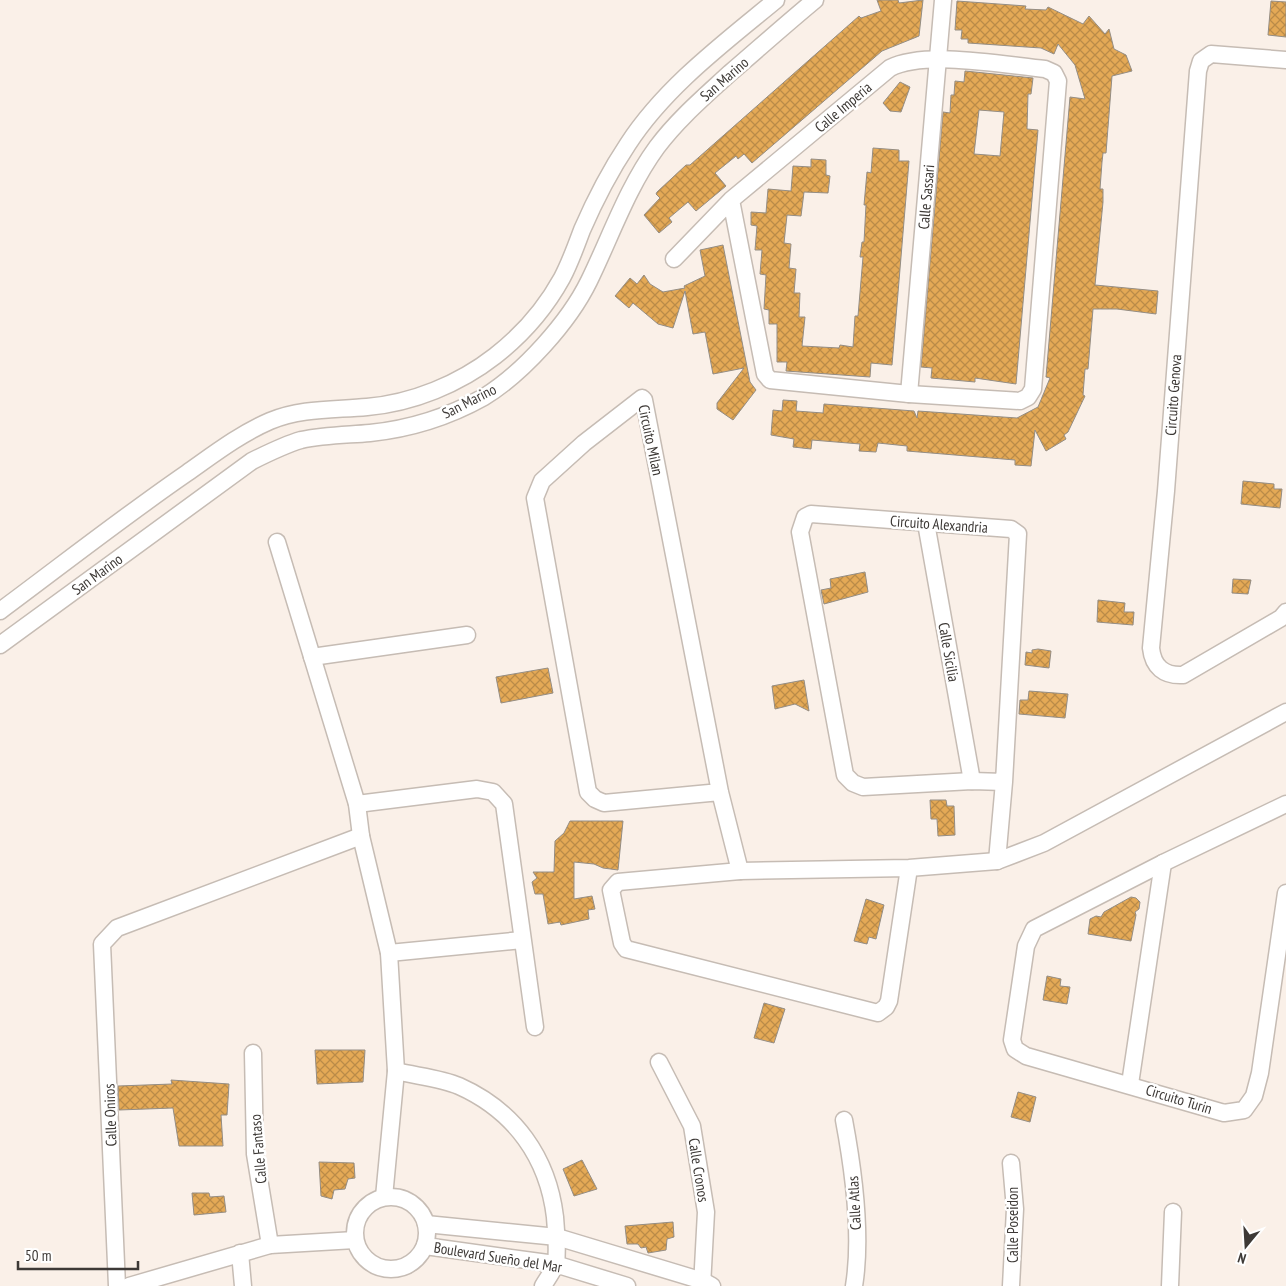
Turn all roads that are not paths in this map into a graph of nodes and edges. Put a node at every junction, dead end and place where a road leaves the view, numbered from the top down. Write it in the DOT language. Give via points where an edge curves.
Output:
graph roads {
  1 [pos="776,0"];
  2 [pos="815,0"];
  3 [pos="943,0"];
  4 [pos="938,60"];
  5 [pos="1286,60"];
  6 [pos="731,200"];
  7 [pos="674,260"];
  8 [pos="909,394"];
  9 [pos="926,523"];
  10 [pos="278,542"];
  11 [pos="0,611"];
  12 [pos="1286,612"];
  13 [pos="467,634"];
  14 [pos="0,644"];
  15 [pos="312,657"];
  16 [pos="1286,712"];
  17 [pos="972,781"];
  18 [pos="1004,782"];
  19 [pos="720,792"];
  20 [pos="357,804"];
  21 [pos="1286,804"];
  22 [pos="361,836"];
  23 [pos="997,861"];
  24 [pos="1163,863"];
  25 [pos="909,868"];
  26 [pos="740,871"];
  27 [pos="1286,893"];
  28 [pos="522,940"];
  29 [pos="389,953"];
  30 [pos="535,1027"];
  31 [pos="253,1052"];
  32 [pos="659,1062"];
  33 [pos="396,1071"];
  34 [pos="1130,1084"];
  35 [pos="844,1120"];
  36 [pos="1011,1164"];
  37 [pos="384,1197"];
  38 [pos="1172,1212"];
  39 [pos="426,1224"];
  40 [pos="557,1237"];
  41 [pos="355,1240"];
  42 [pos="270,1245"];
  43 [pos="425,1246"];
  44 [pos="240,1253"];
  45 [pos="555,1264"];
  46 [pos="705,1284"];
  47 [pos="117,1286"];
  48 [pos="128,1286"];
  49 [pos="243,1286"];
  50 [pos="543,1286"];
  51 [pos="627,1286"];
  52 [pos="854,1286"];
  53 [pos="1011,1286"];
  54 [pos="1170,1286"];
  1 -- 11 [label="street, San Marino" via="721,46 644,121 608,175 550,298 518,336 496,355 437,390 398,402 300,412 251,429"];
  2 -- 14 [label="street, San Marino" via="684,114 641,170 574,308 550,338 502,384 455,411 414,425 301,440 252,461"];
  3 -- 4 [label="street, Calle Sassari"];
  4 -- 6 [label="street, Calle Imperia" via="901,63 890,68"];
  4 -- 8 [label="street, Calle Sassari"];
  4 -- 8 [label="street, Calle Imperia" via="1045,69 1054,73 1058,81 1033,390 1028,398 1020,401"];
  5 -- 12 [label="street, Circuito Genova" via="1211,54 1202,61 1198,71 1152,658 1164,672 1173,676 1183,675 1281,618"];
  6 -- 7 [label="street, Calle Imperia"];
  6 -- 8 [label="street" via="765,374 770,380"];
  9 -- 17 [label="street, Calle Sicilia"];
  9 -- 17 [label="street, Circuito Alexandria" via="811,514 805,517 800,532 845,775 853,783 863,786"];
  9 -- 18 [label="street, Circuito Alexandria" via="1011,529 1018,534"];
  10 -- 15 [label="street"];
  13 -- 15 [label="street"];
  15 -- 20 [label="street"];
  16 -- 23 [label="street" via="1044,843"];
  17 -- 18 [label="street"];
  18 -- 23 [label="street, Circuito Alexandria"];
  19 -- 19 [label="street, Circuito Milan" via="644,400 642,398 542,481 535,498 588,792 604,802"];
  19 -- 26 [label="street, Circuito Milan"];
  20 -- 22 [label="street"];
  20 -- 28 [label="street" via="477,789 493,792 504,804"];
  21 -- 24 [label="street"];
  22 -- 29 [label="street"];
  22 -- 47 [label="street, Calle Oniros" via="117,928 102,944"];
  23 -- 25 [label="street"];
  24 -- 34 [label="street"];
  24 -- 34 [label="street, Circuito Turin" via="1039,926 1031,933 1026,946 1012,1040 1015,1049 1026,1056"];
  25 -- 26 [label="street"];
  25 -- 26 [label="street" via="889,1000 883,1011 873,1013 633,952 622,944 611,890 613,885"];
  27 -- 34 [label="street, Circuito Turin" via="1260,1073 1251,1104 1244,1110 1224,1112"];
  28 -- 29 [label="street"];
  28 -- 30 [label="street"];
  29 -- 33 [label="street"];
  31 -- 42 [label="street, Calle Fantaso" via="255,1154"];
  32 -- 46 [label="street, Calle Cronos" via="692,1126 706,1212"];
  33 -- 37 [label="street"];
  33 -- 40 [label="street" via="458,1086 495,1107 520,1131 541,1162 552,1192"];
  35 -- 52 [label="street, Calle Atlas" via="852,1162 855,1206"];
  36 -- 53 [label="street, Calle Poseidon" via="1015,1209"];
  37 -- 39 [label="street" via="403,1199 419,1210"];
  37 -- 41 [label="street" via="367,1205 356,1221"];
  38 -- 54 [label="street"];
  39 -- 40 [label="street, Boulevard Sueño del Mar"];
  39 -- 43 [label="street"];
  40 -- 45 [label="street"];
  40 -- 46 [label="street, Boulevard Sueño del Mar"];
  41 -- 42 [label="street"];
  41 -- 43 [label="street" via="363,1257 378,1268 398,1269 415,1261"];
  42 -- 44 [label="street"];
  43 -- 45 [label="street, Boulevard Sueño del Mar"];
  44 -- 48 [label="street"];
  44 -- 49 [label="street"];
  45 -- 50 [label="street"];
  45 -- 51 [label="street, Boulevard Sueño del Mar"];
}
